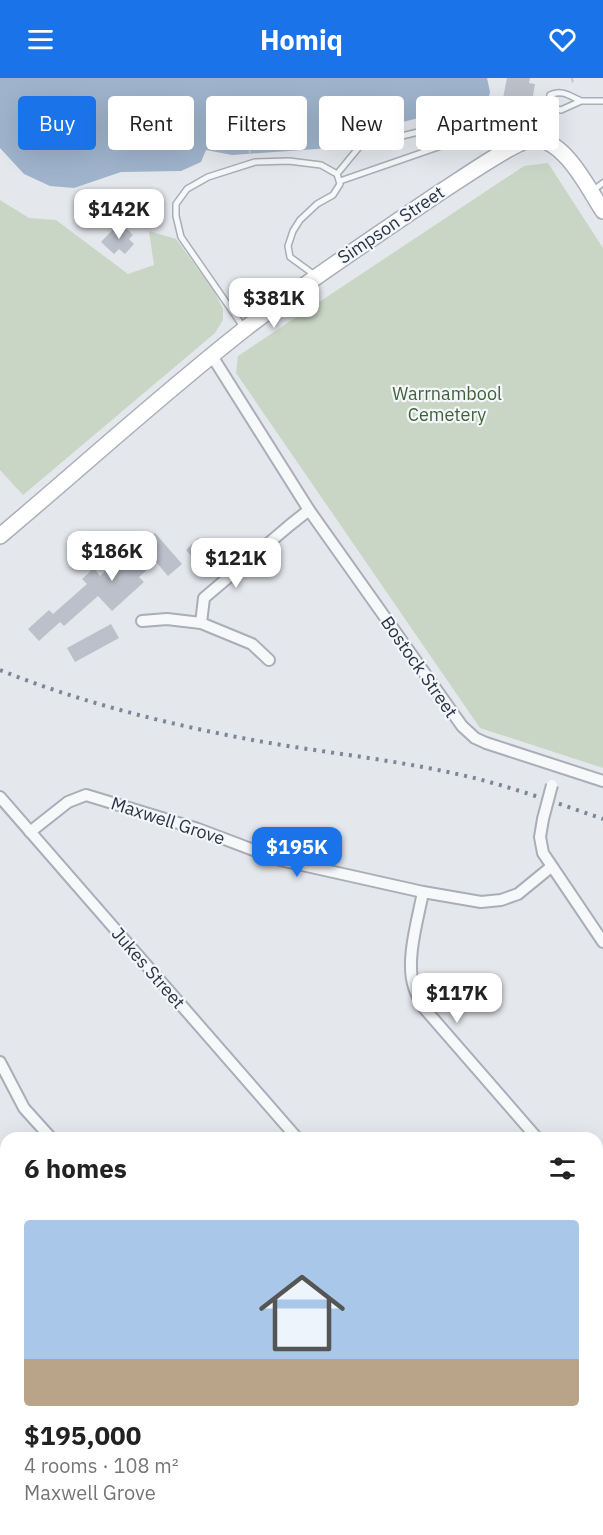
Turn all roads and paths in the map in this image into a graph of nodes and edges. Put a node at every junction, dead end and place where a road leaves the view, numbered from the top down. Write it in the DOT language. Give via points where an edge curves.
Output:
graph roads {
  1 [pos="572,78"];
  2 [pos="573,84"];
  3 [pos="581,101"];
  4 [pos="603,101"];
  5 [pos="250,150"];
  6 [pos="250,154"];
  7 [pos="337,174"];
  8 [pos="340,181"];
  9 [pos="597,187"];
  10 [pos="603,211"];
  11 [pos="316,276"];
  12 [pos="245,329"];
  13 [pos="212,356"];
  14 [pos="309,510"];
  15 [pos="0,536"];
  16 [pos="142,621"];
  17 [pos="201,623"];
  18 [pos="269,660"];
  19 [pos="558,768"];
  20 [pos="603,781"];
  21 [pos="0,797"];
  22 [pos="30,832"];
  23 [pos="551,867"];
  24 [pos="423,892"];
  25 [pos="603,942"];
  26 [pos="0,1062"];
  27 [pos="46,1132"];
  28 [pos="292,1132"];
  29 [pos="532,1132"];
  1 -- 2 [label="path"];
  3 -- 3 [label="lane" via="561,110 552,108 549,102 550,95 557,92"];
  3 -- 4 [label="lane"];
  5 -- 6 [label="path"];
  7 -- 8 [label="lane"];
  7 -- 8 [label="lane" via="360,146 431,129 445,131 450,138 444,145"];
  7 -- 12 [label="lane" via="321,165 289,160 255,162 207,177 187,189 176,204 181,237"];
  8 -- 11 [label="lane" via="333,195 300,220 288,246 290,257"];
  9 -- 10 [label="street, Simpson Street"];
  9 -- 11 [label="street, Simpson Street" via="560,149 532,139 475,170"];
  11 -- 12 [label="street, Simpson Street"];
  12 -- 13 [label="street, Simpson Street"];
  13 -- 14 [label="street, Bostock Street"];
  13 -- 15 [label="street, Simpson Street"];
  14 -- 17 [label="street" via="204,598"];
  14 -- 19 [label="street, Bostock Street" via="462,726 486,743"];
  16 -- 17 [label="street"];
  17 -- 18 [label="street" via="252,644"];
  19 -- 20 [label="street, Bostock Street"];
  19 -- 23 [label="street, bridge" via="540,837"];
  21 -- 22 [label="street, Jukes Street"];
  22 -- 24 [label="street, Maxwell Grove" via="68,802 86,795 198,829 280,860"];
  22 -- 28 [label="street, Jukes Street"];
  23 -- 24 [label="street, Maxwell Grove" via="518,894 501,900 481,902"];
  23 -- 25 [label="street"];
  24 -- 29 [label="street" via="413,946 412,984 424,1008"];
  26 -- 27 [label="street" via="24,1108"];
}
